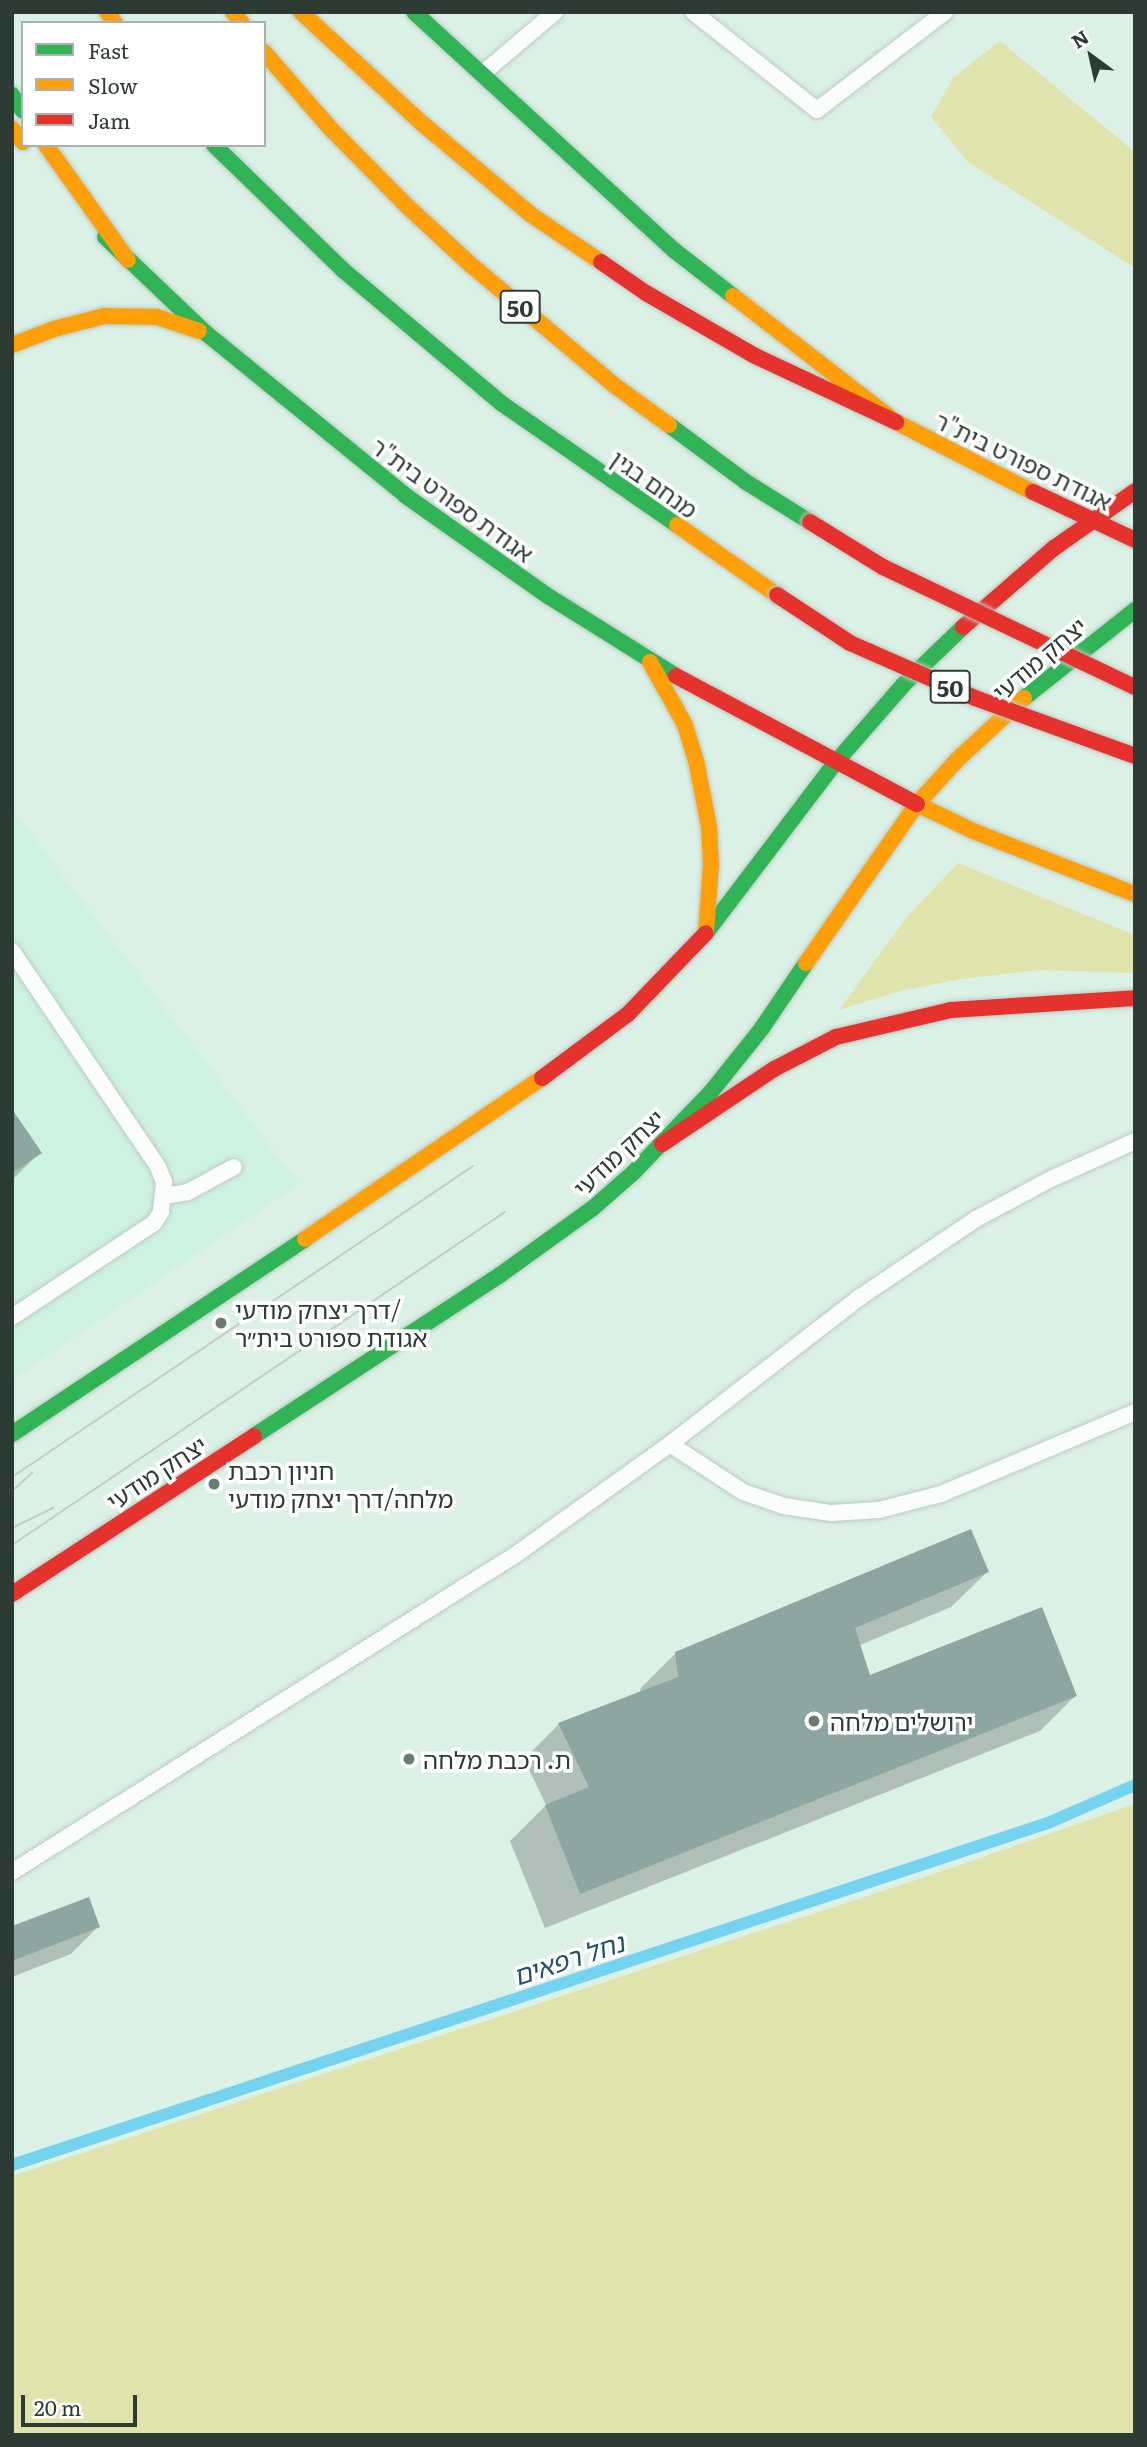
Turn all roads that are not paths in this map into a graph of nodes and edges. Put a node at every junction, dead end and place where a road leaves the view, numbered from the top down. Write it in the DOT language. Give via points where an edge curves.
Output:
graph roads {
  1 [pos="301,12"];
  2 [pos="414,12"];
  3 [pos="555,12"];
  4 [pos="692,12"];
  5 [pos="945,12"];
  6 [pos="266,53"];
  7 [pos="480,75"];
  8 [pos="27,147"];
  9 [pos="47,147"];
  10 [pos="216,147"];
  11 [pos="128,260"];
  12 [pos="207,334"];
  13 [pos="12,345"];
  14 [pos="896,422"];
  15 [pos="1135,491"];
  16 [pos="1091,520"];
  17 [pos="1135,540"];
  18 [pos="1135,610"];
  19 [pos="647,657"];
  20 [pos="1135,687"];
  21 [pos="1135,756"];
  22 [pos="836,762"];
  23 [pos="917,804"];
  24 [pos="1135,894"];
  25 [pos="706,933"];
  26 [pos="12,951"];
  27 [pos="1135,998"];
  28 [pos="1135,1141"];
  29 [pos="662,1144"];
  30 [pos="234,1167"];
  31 [pos="164,1196"];
  32 [pos="12,1317"];
  33 [pos="1135,1412"];
  34 [pos="12,1434"];
  35 [pos="670,1444"];
  36 [pos="12,1594"];
  37 [pos="12,1872"];
  1 -- 14 [label="main road" via="530,214 646,293 755,356"];
  2 -- 7 [label="main road, אגודת ספורט בית\"ר"];
  3 -- 7 [label="lane"];
  4 -- 5 [label="lane" via="817,110"];
  6 -- 20 [label="main road, 50, bridge" via="331,129 481,274 614,385 746,482 920,586"];
  7 -- 14 [label="main road, אגודת ספורט בית\"ר" via="675,251"];
  8 -- 11 [label="main road, אגודת ספורט בית\"ר"];
  9 -- 11 [label="main road"];
  10 -- 21 [label="main road, מנחם בגין / 50, bridge" via="343,270 501,404 777,595 850,643 975,698"];
  11 -- 12 [label="main road, אגודת ספורט בית\"ר"];
  12 -- 13 [label="main road" via="157,317 104,316"];
  12 -- 19 [label="main road, אגודת ספורט בית\"ר" via="406,496 548,596"];
  14 -- 16 [label="main road, אגודת ספורט בית\"ר"];
  15 -- 16 [label="main road"];
  16 -- 17 [label="main road, אגודת ספורט בית\"ר"];
  16 -- 22 [label="main road" via="961,627"];
  18 -- 23 [label="main road, יצחק מודעי" via="1030,693"];
  19 -- 22 [label="main road, אגודת ספורט בית\"ר"];
  19 -- 25 [label="main road" via="685,725 696,760 709,827"];
  22 -- 23 [label="main road, אגודת ספורט בית\"ר"];
  22 -- 25 [label="main road"];
  23 -- 24 [label="main road, אגודת ספורט בית\"ר" via="973,831"];
  23 -- 29 [label="main road, יצחק מודעי" via="762,1028"];
  25 -- 34 [label="main road" via="628,1014 544,1079"];
  26 -- 31 [label="lane" via="159,1167"];
  27 -- 29 [label="main road" via="951,1010 836,1037 774,1069"];
  28 -- 35 [label="lane" via="976,1219 859,1298"];
  29 -- 36 [label="main road, יצחק מודעי" via="545,1245"];
  30 -- 31 [label="lane" via="188,1192"];
  31 -- 32 [label="lane" via="154,1223"];
  33 -- 35 [label="lane" via="940,1494 879,1510 831,1513 784,1506 743,1492"];
  35 -- 37 [label="lane" via="515,1555"];
}
